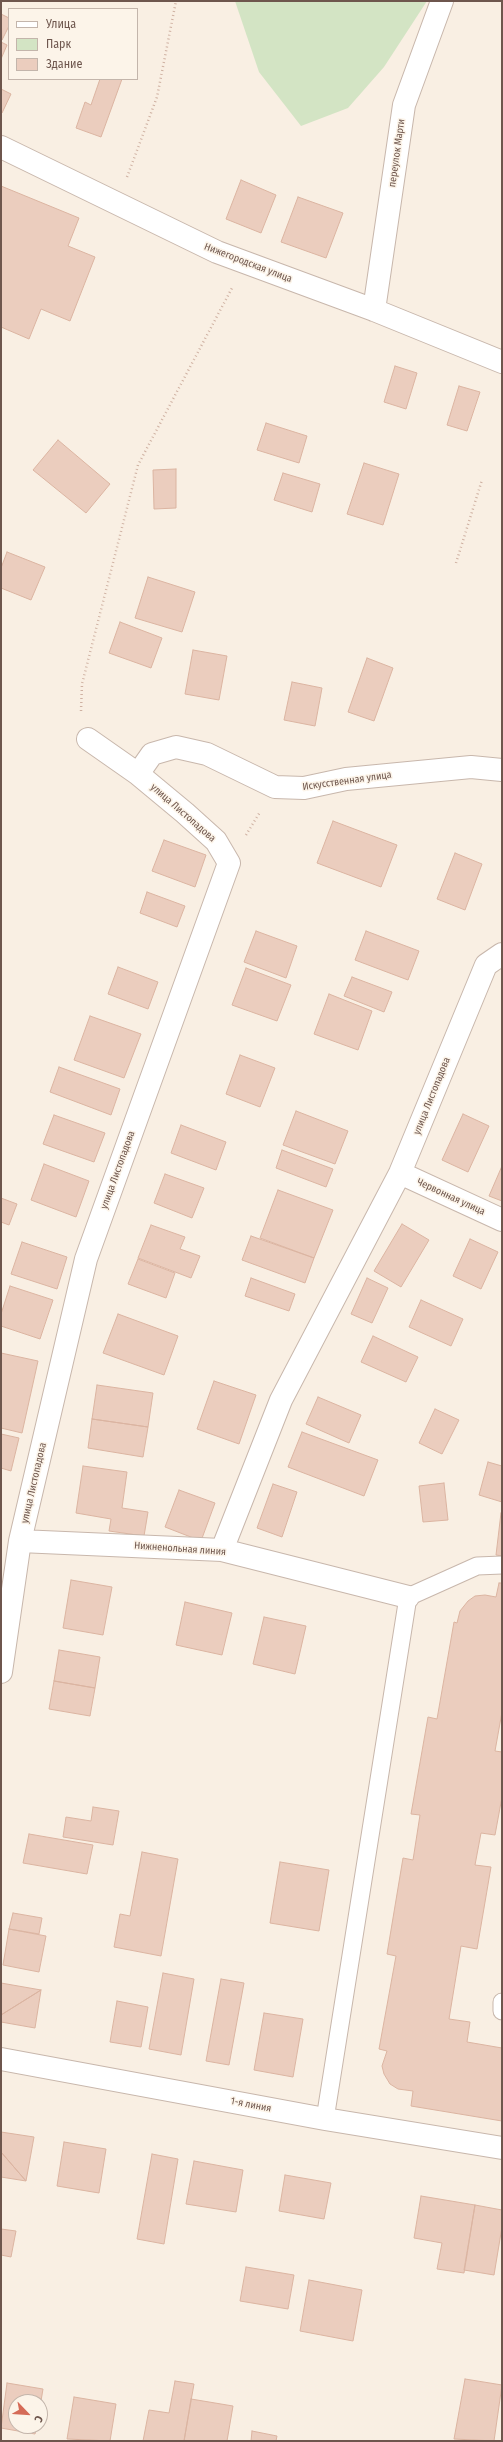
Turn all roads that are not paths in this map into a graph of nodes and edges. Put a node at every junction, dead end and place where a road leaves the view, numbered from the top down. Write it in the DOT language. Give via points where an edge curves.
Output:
graph roads {
  1 [pos="442,1"];
  2 [pos="1,147"];
  3 [pos="374,310"];
  4 [pos="502,362"];
  5 [pos="88,739"];
  6 [pos="502,770"];
  7 [pos="138,774"];
  8 [pos="494,960"];
  9 [pos="400,1173"];
  10 [pos="502,1220"];
  11 [pos="20,1541"];
  12 [pos="222,1550"];
  13 [pos="502,1565"];
  14 [pos="408,1597"];
  15 [pos="1,1672"];
  16 [pos="502,2002"];
  17 [pos="502,2011"];
  18 [pos="1,2059"];
  19 [pos="325,2119"];
  20 [pos="502,2148"];
  1 -- 3 [label="street, переулок Марти" via="404,105"];
  2 -- 3 [label="street, Нижегородская улица" via="217,252"];
  3 -- 4 [label="street, Нижегородская улица"];
  5 -- 7 [label="street, улица Листопадова"];
  6 -- 7 [label="street, Искусственная улица" via="471,767 346,779 304,788 275,787 207,754 176,747 152,754"];
  7 -- 11 [label="street, улица Листопадова" via="216,841 229,863 86,1259"];
  8 -- 9 [label="street, улица Листопадова"];
  9 -- 10 [label="street, Червонная улица"];
  9 -- 12 [label="street, улица Листопадова" via="281,1400"];
  11 -- 12 [label="street, Нижненольная линия"];
  11 -- 15 [label="street, улица Листопадова"];
  12 -- 14 [label="street, Нижненольная линия"];
  13 -- 14 [label="lane" via="477,1566"];
  14 -- 19 [label="lane"];
  16 -- 17 [label="lane"];
  18 -- 19 [label="street, 1-я линия"];
  19 -- 20 [label="street, 1-я линия"];
}
